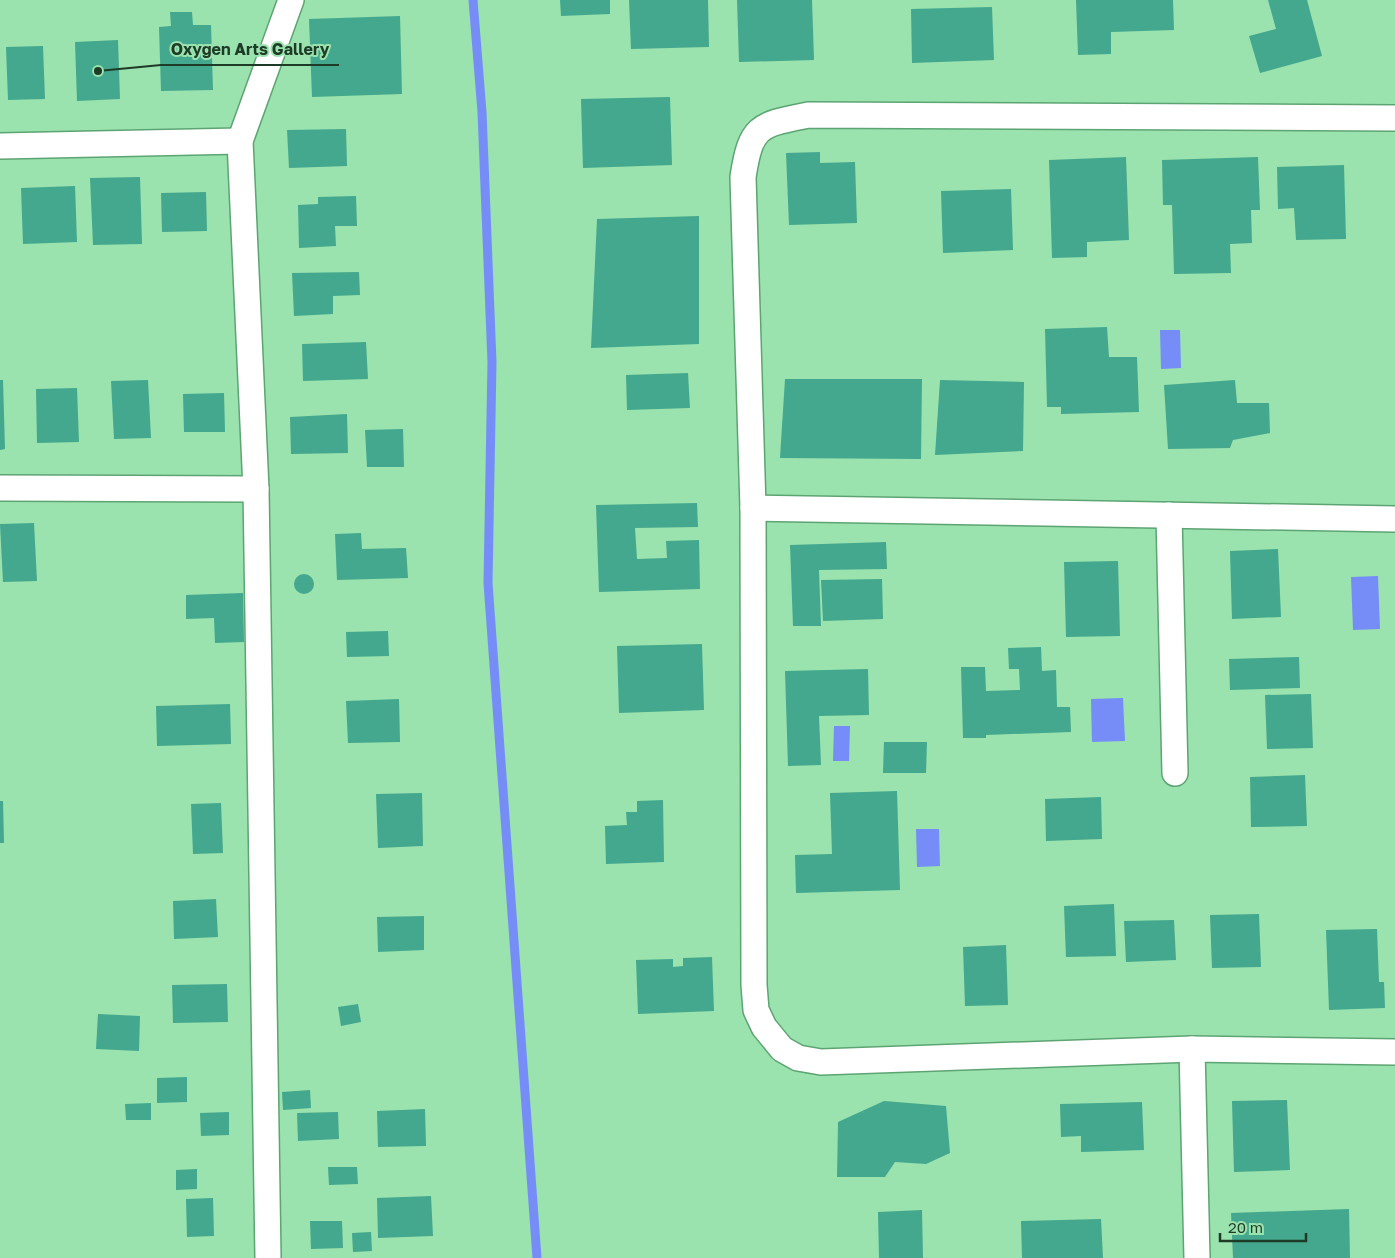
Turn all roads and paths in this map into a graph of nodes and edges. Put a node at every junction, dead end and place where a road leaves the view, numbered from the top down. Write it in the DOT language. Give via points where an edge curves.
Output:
graph roads {
  1 [pos="291,0"];
  2 [pos="1395,118"];
  3 [pos="240,141"];
  4 [pos="0,146"];
  5 [pos="0,488"];
  6 [pos="256,489"];
  7 [pos="753,508"];
  8 [pos="1169,515"];
  9 [pos="1395,519"];
  10 [pos="1175,773"];
  11 [pos="1192,1049"];
  12 [pos="1395,1052"];
  13 [pos="268,1258"];
  14 [pos="1198,1258"];
  1 -- 3 [label="street"];
  2 -- 7 [label="street" via="808,115 762,127 752,138 743,177"];
  3 -- 4 [label="street"];
  3 -- 6 [label="street"];
  5 -- 6 [label="street"];
  6 -- 13 [label="street"];
  7 -- 8 [label="street"];
  7 -- 11 [label="street" via="754,985 756,1010 764,1027 782,1049 798,1058 821,1062"];
  8 -- 9 [label="street"];
  8 -- 10 [label="street"];
  11 -- 12 [label="street"];
  11 -- 14 [label="street"];
}
